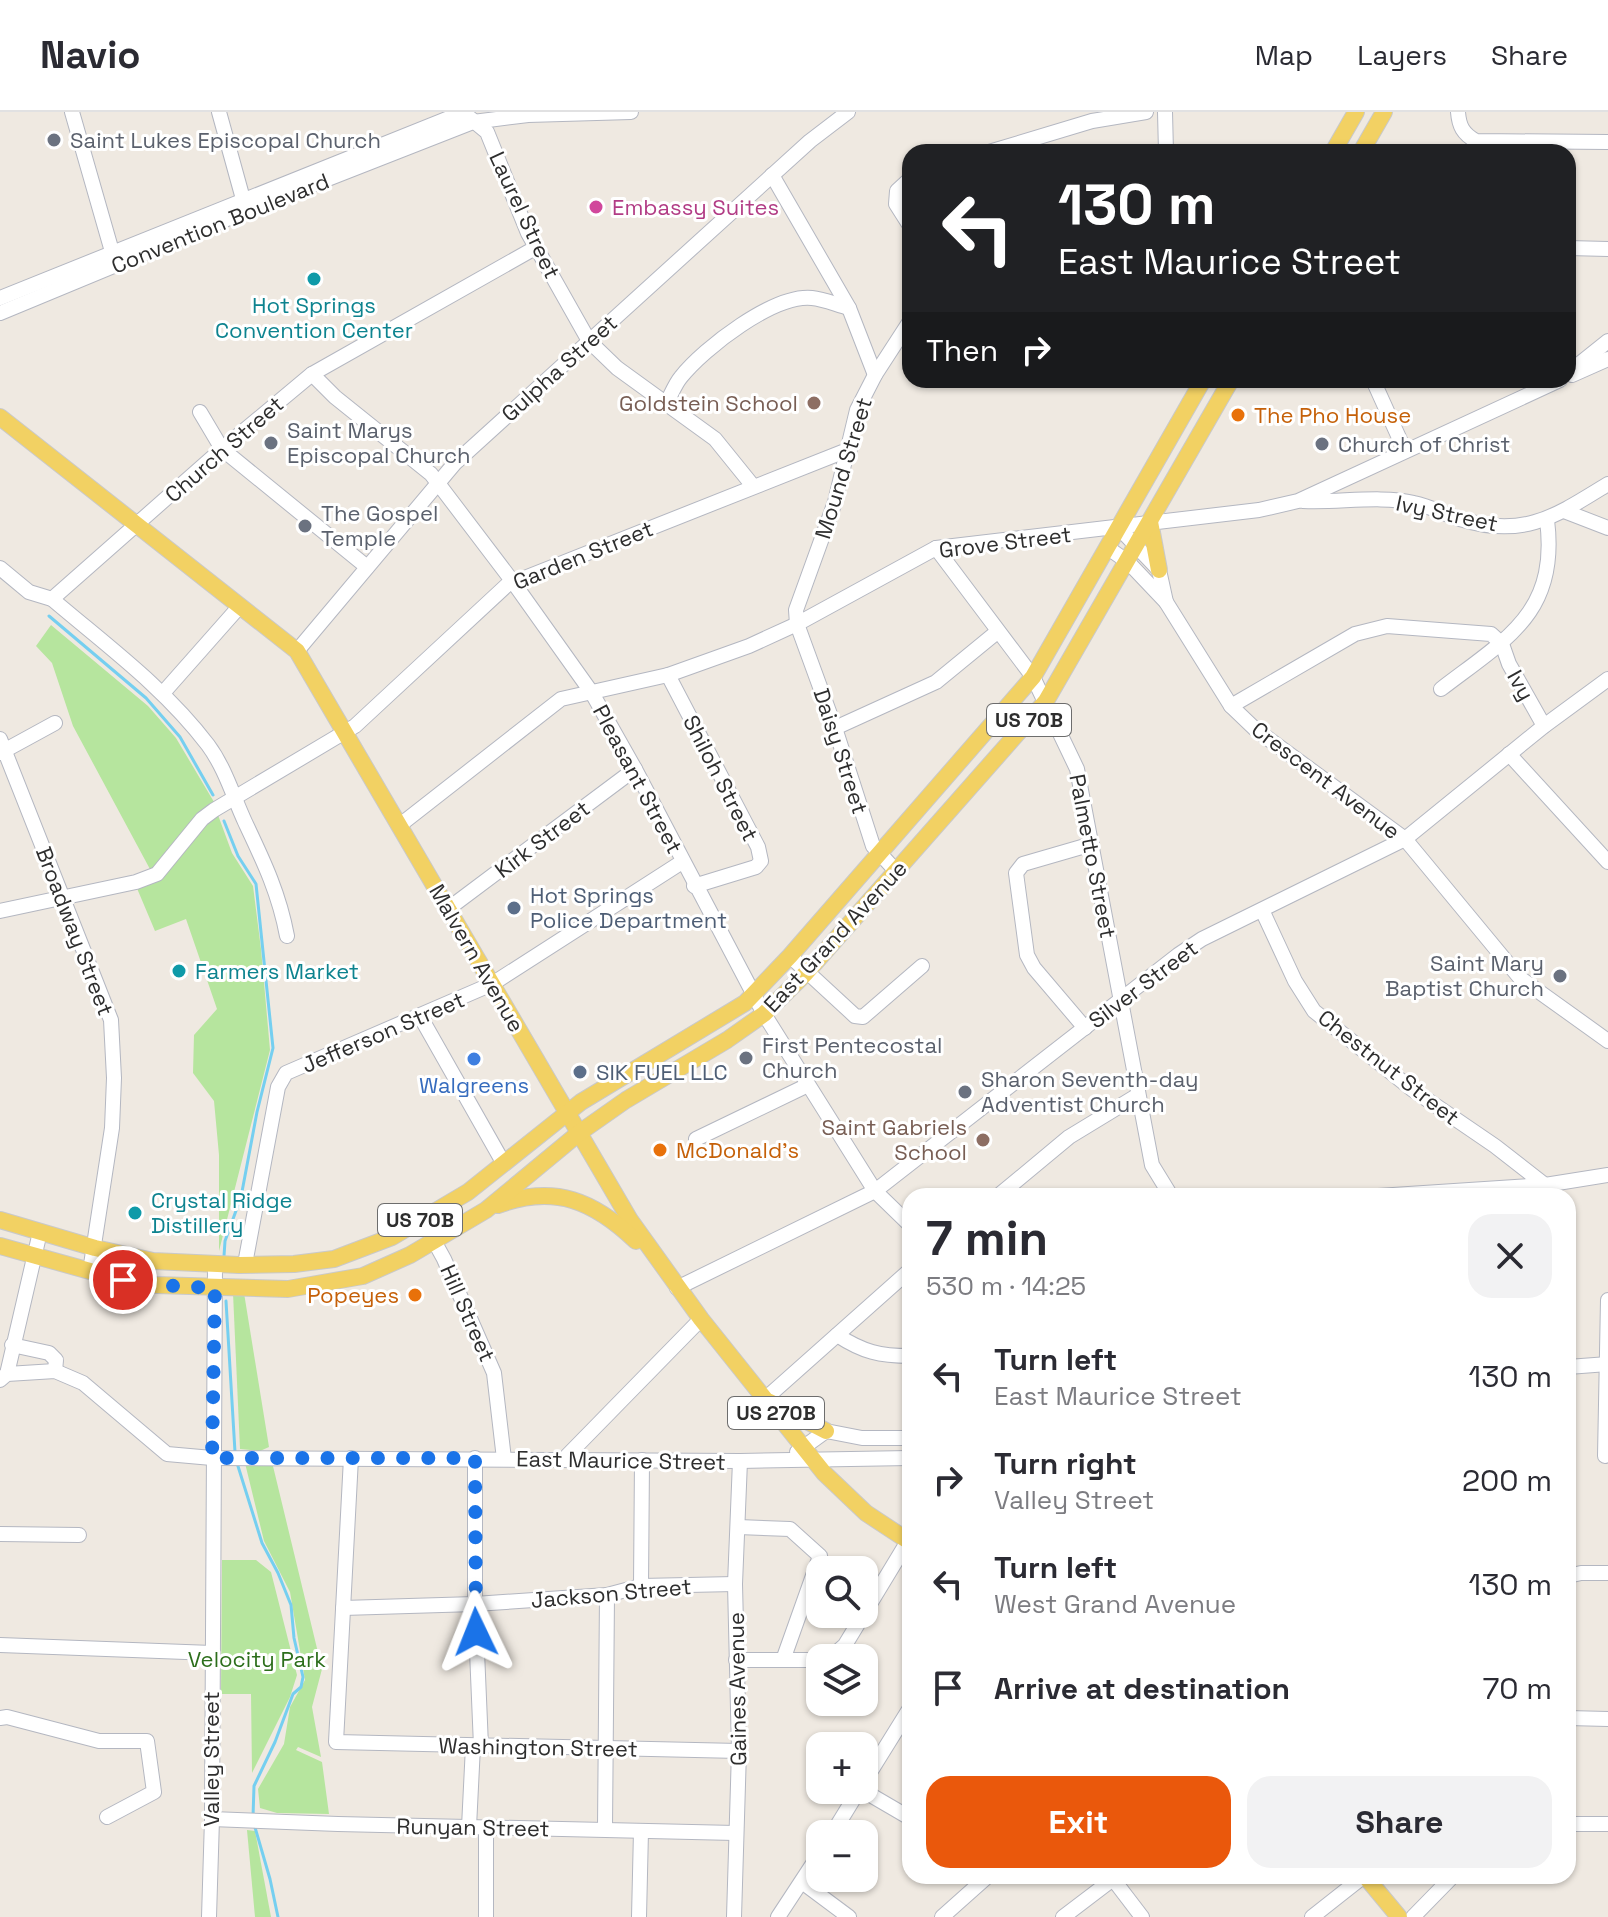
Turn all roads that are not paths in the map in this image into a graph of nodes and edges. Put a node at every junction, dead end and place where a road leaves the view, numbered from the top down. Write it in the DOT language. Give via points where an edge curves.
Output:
graph roads {
  1 [pos="72,112"];
  2 [pos="219,112"];
  3 [pos="622,112"];
  4 [pos="848,112"];
  5 [pos="1146,112"];
  6 [pos="1165,112"];
  7 [pos="1356,112"];
  8 [pos="1384,112"];
  9 [pos="1458,112"];
  10 [pos="467,115"];
  11 [pos="1608,142"];
  12 [pos="1016,144"];
  13 [pos="1166,144"];
  14 [pos="1338,144"];
  15 [pos="1366,144"];
  16 [pos="772,175"];
  17 [pos="902,186"];
  18 [pos="243,199"];
  19 [pos="902,213"];
  20 [pos="535,248"];
  21 [pos="1576,248"];
  22 [pos="1608,249"];
  23 [pos="115,259"];
  24 [pos="0,298"];
  25 [pos="849,308"];
  26 [pos="0,313"];
  27 [pos="902,333"];
  28 [pos="589,341"];
  29 [pos="1608,341"];
  30 [pos="1608,359"];
  31 [pos="1576,368"];
  32 [pos="1576,372"];
  33 [pos="312,374"];
  34 [pos="875,375"];
  35 [pos="1198,388"];
  36 [pos="1226,388"];
  37 [pos="1377,388"];
  38 [pos="1542,388"];
  39 [pos="666,404"];
  40 [pos="200,412"];
  41 [pos="0,417"];
  42 [pos="222,449"];
  43 [pos="850,449"];
  44 [pos="1405,451"];
  45 [pos="437,483"];
  46 [pos="1608,484"];
  47 [pos="753,486"];
  48 [pos="1298,501"];
  49 [pos="1564,511"];
  50 [pos="1547,520"];
  51 [pos="1150,522"];
  52 [pos="137,525"];
  53 [pos="1119,528"];
  54 [pos="1608,528"];
  55 [pos="1138,546"];
  56 [pos="936,548"];
  57 [pos="1108,548"];
  58 [pos="1128,562"];
  59 [pos="367,567"];
  60 [pos="0,568"];
  61 [pos="1159,570"];
  62 [pos="513,582"];
  63 [pos="52,599"];
  64 [pos="1166,602"];
  65 [pos="239,607"];
  66 [pos="797,624"];
  67 [pos="997,632"];
  68 [pos="1502,644"];
  69 [pos="297,651"];
  70 [pos="668,675"];
  71 [pos="1033,677"];
  72 [pos="1608,679"];
  73 [pos="1441,689"];
  74 [pos="163,693"];
  75 [pos="592,693"];
  76 [pos="1046,701"];
  77 [pos="1231,706"];
  78 [pos="55,723"];
  79 [pos="1544,726"];
  80 [pos="835,728"];
  81 [pos="345,733"];
  82 [pos="2,748"];
  83 [pos="1509,754"];
  84 [pos="635,769"];
  85 [pos="234,799"];
  86 [pos="400,825"];
  87 [pos="1405,839"];
  88 [pos="1092,844"];
  89 [pos="878,854"];
  90 [pos="682,862"];
  91 [pos="1608,862"];
  92 [pos="896,871"];
  93 [pos="694,886"];
  94 [pos="63,898"];
  95 [pos="448,909"];
  96 [pos="1262,910"];
  97 [pos="0,911"];
  98 [pos="287,936"];
  99 [pos="790,956"];
  100 [pos="922,966"];
  101 [pos="806,973"];
  102 [pos="492,984"];
  103 [pos="754,996"];
  104 [pos="1121,999"];
  105 [pos="764,1014"];
  106 [pos="420,1016"];
  107 [pos="1085,1028"];
  108 [pos="1604,1032"];
  109 [pos="808,1085"];
  110 [pos="1138,1095"];
  111 [pos="568,1111"];
  112 [pos="579,1133"];
  113 [pos="696,1139"];
  114 [pos="504,1164"];
  115 [pos="1608,1175"];
  116 [pos="1008,1188"];
  117 [pos="1166,1188"];
  118 [pos="1543,1188"];
  119 [pos="1553,1188"];
  120 [pos="875,1191"];
  121 [pos="486,1210"];
  122 [pos="902,1217"];
  123 [pos="422,1219"];
  124 [pos="0,1220"];
  125 [pos="40,1232"];
  126 [pos="435,1241"];
  127 [pos="0,1246"];
  128 [pos="95,1248"];
  129 [pos="33,1255"];
  130 [pos="245,1264"];
  131 [pos="215,1265"];
  132 [pos="661,1265"];
  133 [pos="90,1271"];
  134 [pos="902,1277"];
  135 [pos="215,1288"];
  136 [pos="677,1288"];
  137 [pos="1608,1300"];
  138 [pos="701,1319"];
  139 [pos="837,1335"];
  140 [pos="8,1349"];
  141 [pos="902,1356"];
  142 [pos="1607,1364"];
  143 [pos="1576,1366"];
  144 [pos="55,1371"];
  145 [pos="4,1377"];
  146 [pos="765,1399"];
  147 [pos="826,1431"];
  148 [pos="862,1438"];
  149 [pos="902,1438"];
  150 [pos="807,1453"];
  151 [pos="1605,1456"];
  152 [pos="861,1457"];
  153 [pos="218,1458"];
  154 [pos="351,1458"];
  155 [pos="475,1458"];
  156 [pos="902,1458"];
  157 [pos="504,1459"];
  158 [pos="564,1459"];
  159 [pos="642,1460"];
  160 [pos="740,1461"];
  161 [pos="738,1527"];
  162 [pos="0,1534"];
  163 [pos="79,1535"];
  164 [pos="902,1537"];
  165 [pos="902,1553"];
  166 [pos="820,1556"];
  167 [pos="1608,1573"];
  168 [pos="1576,1574"];
  169 [pos="735,1584"];
  170 [pos="641,1586"];
  171 [pos="878,1591"];
  172 [pos="607,1595"];
  173 [pos="475,1604"];
  174 [pos="806,1604"];
  175 [pos="343,1608"];
  176 [pos="0,1645"];
  177 [pos="212,1653"];
  178 [pos="736,1660"];
  179 [pos="783,1660"];
  180 [pos="806,1660"];
  181 [pos="0,1718"];
  182 [pos="1576,1718"];
  183 [pos="1608,1719"];
  184 [pos="902,1721"];
  185 [pos="477,1746"];
  186 [pos="604,1750"];
  187 [pos="739,1751"];
  188 [pos="878,1759"];
  189 [pos="878,1800"];
  190 [pos="902,1813"];
  191 [pos="107,1817"];
  192 [pos="212,1819"];
  193 [pos="1576,1824"];
  194 [pos="1608,1824"];
  195 [pos="469,1827"];
  196 [pos="486,1827"];
  197 [pos="605,1828"];
  198 [pos="641,1831"];
  199 [pos="735,1833"];
  200 [pos="806,1876"];
  201 [pos="802,1882"];
  202 [pos="979,1884"];
  203 [pos="1106,1884"];
  204 [pos="1120,1884"];
  205 [pos="1355,1884"];
  206 [pos="1372,1884"];
  207 [pos="1445,1884"];
  208 [pos="209,1917"];
  209 [pos="486,1917"];
  210 [pos="639,1917"];
  211 [pos="734,1917"];
  212 [pos="778,1917"];
  213 [pos="849,1917"];
  214 [pos="942,1917"];
  215 [pos="1063,1917"];
  216 [pos="1142,1917"];
  217 [pos="1312,1917"];
  218 [pos="1399,1917"];
  219 [pos="1413,1917"];
  1 -- 23 [label="street"];
  2 -- 18 [label="street"];
  3 -- 10 [label="street, Convention Boulevard"];
  4 -- 16 [label="street, Gulpha Street"];
  5 -- 12 [label="street" via="1092,121"];
  6 -- 13 [label="street"];
  7 -- 14 [label="main road"];
  8 -- 15 [label="main road"];
  9 -- 11 [label="street" via="1459,124 1476,141"];
  10 -- 18 [label="street, Convention Boulevard"];
  10 -- 20 [label="street, Laurel Street" via="487,132"];
  10 -- 23 [label="street, Convention Boulevard" via="256,207"];
  16 -- 25 [label="street"];
  16 -- 28 [label="street, Gulpha Street"];
  17 -- 19 [label="street" via="896,204"];
  18 -- 23 [label="street, Convention Boulevard"];
  20 -- 28 [label="street, Laurel Street"];
  20 -- 33 [label="street, Church Street"];
  21 -- 22 [label="street"];
  23 -- 24 [label="street, Convention Boulevard"];
  23 -- 26 [label="street, Convention Boulevard"];
  25 -- 34 [label="street"];
  25 -- 39 [label="street" via="811,298 756,316 701,356 680,378"];
  27 -- 34 [label="street, Mound Street"];
  28 -- 39 [label="street, Laurel Street"];
  28 -- 45 [label="street, Gulpha Street"];
  29 -- 31 [label="street"];
  30 -- 32 [label="street"];
  33 -- 42 [label="street, Church Street"];
  33 -- 45 [label="street, Pleasant Street"];
  34 -- 43 [label="street, Mound Street" via="857,410"];
  35 -- 53 [label="main road, East Grand Avenue / US 70B"];
  36 -- 51 [label="main road, East Grand Avenue / US 70B"];
  37 -- 44 [label="street"];
  38 -- 44 [label="street, Grove Street"];
  39 -- 47 [label="street, Laurel Street" via="715,439"];
  40 -- 42 [label="street"];
  41 -- 52 [label="main road, Malvern Avenue"];
  42 -- 52 [label="street, Church Street"];
  42 -- 59 [label="street"];
  43 -- 47 [label="street, Garden Street"];
  43 -- 66 [label="street, Mound Street" via="799,600"];
  44 -- 48 [label="street, Grove Street"];
  45 -- 59 [label="street, Gulpha Street"];
  45 -- 62 [label="street, Pleasant Street"];
  46 -- 49 [label="street, Ivy Street"];
  47 -- 62 [label="street, Garden Street"];
  48 -- 50 [label="street, Ivy Street" via="1413,502 1493,527"];
  48 -- 51 [label="street, Grove Street"];
  49 -- 50 [label="street, Ivy Street"];
  49 -- 54 [label="street"];
  50 -- 68 [label="street" via="1549,557 1541,595"];
  51 -- 53 [label="street, Grove Street"];
  51 -- 55 [label="main road, East Grand Avenue / US 70B"];
  51 -- 61 [label="main road"];
  52 -- 63 [label="street, Church Street"];
  52 -- 65 [label="main road, Malvern Avenue"];
  53 -- 55 [label="street, Crescent Avenue"];
  53 -- 56 [label="street, Grove Street"];
  53 -- 57 [label="main road, East Grand Avenue / US 70B"];
  55 -- 58 [label="main road, East Grand Avenue / US 70B"];
  55 -- 61 [label="street, Crescent Avenue"];
  56 -- 66 [label="street, Grove Street"];
  56 -- 67 [label="street, Palmetto Street"];
  57 -- 58 [label="street, Crescent Avenue"];
  57 -- 71 [label="main road, East Grand Avenue / US 70B"];
  58 -- 64 [label="street, Crescent Avenue"];
  58 -- 76 [label="main road, East Grand Avenue / US 70B"];
  59 -- 69 [label="street, Gulpha Street"];
  60 -- 63 [label="street" via="29,592"];
  61 -- 64 [label="street, Crescent Avenue"];
  62 -- 75 [label="street, Pleasant Street"];
  62 -- 81 [label="street, Garden Street"];
  63 -- 74 [label="street"];
  64 -- 77 [label="street, Crescent Avenue"];
  65 -- 69 [label="main road, Malvern Avenue"];
  65 -- 74 [label="street"];
  66 -- 70 [label="street, Grove Street"];
  66 -- 80 [label="street, Daisy Street"];
  67 -- 71 [label="street, Palmetto Street"];
  67 -- 80 [label="street" via="936,682"];
  68 -- 73 [label="street"];
  68 -- 77 [label="street" via="1491,634 1387,626 1355,634"];
  68 -- 79 [label="street, Ivy"];
  69 -- 81 [label="main road, Malvern Avenue"];
  70 -- 75 [label="street, Grove Street"];
  70 -- 93 [label="street, Shiloh Street" via="761,861"];
  71 -- 76 [label="street, Palmetto Street"];
  71 -- 89 [label="main road, East Grand Avenue / US 70B"];
  72 -- 79 [label="street, Silver Street"];
  74 -- 85 [label="street" via="208,746"];
  75 -- 84 [label="street, Pleasant Street"];
  75 -- 86 [label="street, Grove Street" via="561,699"];
  76 -- 88 [label="street, Palmetto Street" via="1077,769"];
  76 -- 92 [label="main road, East Grand Avenue / US 70B"];
  77 -- 87 [label="street, Crescent Avenue"];
  78 -- 82 [label="street"];
  79 -- 83 [label="street, Silver Street"];
  80 -- 89 [label="street, Daisy Street"];
  81 -- 85 [label="street, Garden Street"];
  81 -- 86 [label="main road, Malvern Avenue"];
  82 -- 94 [label="street, Broadway Street"];
  83 -- 87 [label="street, Silver Street"];
  83 -- 91 [label="street"];
  84 -- 90 [label="street, Pleasant Street"];
  84 -- 95 [label="street, Kirk Street"];
  85 -- 94 [label="street, Garden Street" via="202,819 157,874"];
  85 -- 98 [label="street" via="273,881"];
  86 -- 95 [label="main road, Malvern Avenue"];
  87 -- 96 [label="street, Silver Street"];
  87 -- 108 [label="street, Crescent Avenue" via="1520,978"];
  88 -- 104 [label="street, Palmetto Street"];
  88 -- 107 [label="street" via="1023,864 1016,873 1027,955"];
  89 -- 92 [label="street, Daisy Street"];
  89 -- 99 [label="main road, East Grand Avenue / US 70B"];
  90 -- 93 [label="street, Pleasant Street"];
  90 -- 102 [label="street, Jefferson Street"];
  92 -- 101 [label="main road, East Grand Avenue / US 70B"];
  93 -- 103 [label="street, Pleasant Street"];
  94 -- 97 [label="street, Garden Street"];
  94 -- 128 [label="street, Broadway Street" via="114,1038 112,1128"];
  95 -- 102 [label="main road, Malvern Avenue"];
  96 -- 104 [label="street, Silver Street" via="1202,939"];
  96 -- 118 [label="street, Chestnut Street" via="1314,1011 1413,1090 1495,1146"];
  99 -- 101 [label="street"];
  99 -- 103 [label="main road, East Grand Avenue / US 70B"];
  100 -- 101 [label="street" via="863,1017 855,1016"];
  101 -- 105 [label="main road, East Grand Avenue / US 70B"];
  102 -- 106 [label="street, Jefferson Street"];
  102 -- 111 [label="main road, Malvern Avenue"];
  103 -- 105 [label="street, Pleasant Street"];
  103 -- 111 [label="main road, East Grand Avenue / US 70B"];
  104 -- 107 [label="street, Silver Street"];
  104 -- 110 [label="street, Palmetto Street"];
  105 -- 109 [label="street, Pleasant Street"];
  105 -- 112 [label="main road, East Grand Avenue / US 70B"];
  106 -- 114 [label="street"];
  106 -- 130 [label="street, Jefferson Street" via="286,1073 274,1101"];
  107 -- 120 [label="street, Silver Street"];
  109 -- 113 [label="street"];
  109 -- 120 [label="street, Pleasant Street"];
  110 -- 116 [label="street" via="1069,1137"];
  110 -- 117 [label="street, Palmetto Street" via="1152,1165"];
  111 -- 112 [label="main road, Malvern Avenue / US 270B"];
  111 -- 114 [label="main road, East Grand Avenue / US 70B"];
  112 -- 121 [label="main road, East Grand Avenue / US 70B"];
  112 -- 132 [label="main road, Malvern Avenue / US 270B"];
  114 -- 123 [label="main road, East Grand Avenue / US 70B"];
  115 -- 119 [label="street"];
  120 -- 122 [label="street, Pleasant Street"];
  120 -- 136 [label="street, Silver Street"];
  121 -- 126 [label="main road, East Grand Avenue / US 70B"];
  121 -- 132 [label="main road, US 270B" via="527,1197 562,1196 601,1211"];
  123 -- 126 [label="street, Hill Street"];
  123 -- 130 [label="main road, East Grand Avenue / US 70B" via="334,1259"];
  124 -- 125 [label="main road, US 70B"];
  125 -- 128 [label="main road, US 70B"];
  125 -- 129 [label="street"];
  126 -- 135 [label="main road, East Grand Avenue / US 70B" via="363,1276 328,1284"];
  126 -- 157 [label="street, Hill Street" via="494,1373"];
  127 -- 129 [label="main road, US 70B"];
  128 -- 131 [label="main road, US 70B" via="153,1261"];
  128 -- 133 [label="street, Broadway Street"];
  129 -- 133 [label="main road, US 70B"];
  129 -- 140 [label="street"];
  130 -- 131 [label="main road, US 70B"];
  131 -- 135 [label="street, Valley Street"];
  132 -- 136 [label="main road, Malvern Avenue / US 270B"];
  133 -- 135 [label="main road, US 70B" via="156,1285"];
  134 -- 139 [label="street"];
  135 -- 153 [label="street, Valley Street"];
  136 -- 138 [label="main road, Malvern Avenue / US 270B"];
  137 -- 142 [label="street"];
  138 -- 146 [label="main road, Malvern Avenue / US 270B"];
  138 -- 158 [label="street"];
  139 -- 141 [label="street" via="859,1350"];
  139 -- 146 [label="street"];
  140 -- 144 [label="street, East Maurice Street" via="49,1353 56,1360"];
  140 -- 145 [label="street"];
  142 -- 143 [label="street"];
  142 -- 151 [label="street"];
  144 -- 145 [label="street"];
  144 -- 153 [label="street, East Maurice Street" via="83,1383 167,1454"];
  146 -- 147 [label="main road"];
  146 -- 150 [label="main road, Malvern Avenue / US 270B"];
  147 -- 148 [label="street"];
  147 -- 150 [label="street"];
  148 -- 149 [label="street"];
  148 -- 152 [label="street"];
  150 -- 152 [label="street"];
  150 -- 160 [label="street, East Maurice Street" via="789,1461"];
  150 -- 164 [label="main road, Malvern Avenue / US 270B" via="866,1513"];
  152 -- 156 [label="street"];
  153 -- 154 [label="street, East Maurice Street"];
  153 -- 177 [label="street, Valley Street"];
  154 -- 155 [label="street, East Maurice Street"];
  154 -- 175 [label="street"];
  155 -- 157 [label="street, East Maurice Street"];
  155 -- 173 [label="street"];
  157 -- 158 [label="street, East Maurice Street"];
  158 -- 159 [label="street, East Maurice Street"];
  159 -- 160 [label="street, East Maurice Street"];
  159 -- 170 [label="street"];
  160 -- 161 [label="street, Gaines Avenue"];
  161 -- 166 [label="street" via="790,1529"];
  161 -- 169 [label="street, Gaines Avenue"];
  162 -- 163 [label="street"];
  165 -- 171 [label="street"];
  167 -- 168 [label="street"];
  169 -- 170 [label="street, Jackson Street"];
  169 -- 178 [label="street, Gaines Avenue"];
  170 -- 172 [label="street, Jackson Street"];
  172 -- 173 [label="street, Jackson Street"];
  172 -- 186 [label="street"];
  173 -- 175 [label="street, Jackson Street"];
  173 -- 185 [label="street"];
  174 -- 179 [label="street"];
  175 -- 185 [label="street, Washington Street" via="336,1742"];
  176 -- 177 [label="street"];
  177 -- 192 [label="street, Valley Street"];
  178 -- 179 [label="street"];
  178 -- 187 [label="street, Gaines Avenue"];
  179 -- 180 [label="street"];
  181 -- 191 [label="street" via="99,1741 147,1741 154,1792"];
  182 -- 183 [label="street"];
  184 -- 188 [label="street"];
  185 -- 186 [label="street, Washington Street"];
  185 -- 195 [label="street"];
  186 -- 187 [label="street, Washington Street"];
  186 -- 197 [label="street"];
  187 -- 199 [label="street, Gaines Avenue"];
  189 -- 190 [label="street"];
  192 -- 195 [label="street, Runyan Street"];
  192 -- 208 [label="street, Valley Street"];
  193 -- 194 [label="street"];
  195 -- 196 [label="street, Runyan Street"];
  196 -- 197 [label="street, Runyan Street"];
  196 -- 209 [label="street"];
  197 -- 198 [label="street, Runyan Street"];
  198 -- 199 [label="street, Runyan Street"];
  198 -- 210 [label="street"];
  199 -- 211 [label="street, Gaines Avenue"];
  200 -- 201 [label="street"];
  201 -- 212 [label="street"];
  201 -- 213 [label="street"];
  202 -- 214 [label="street"];
  203 -- 215 [label="street"];
  204 -- 216 [label="street"];
  205 -- 217 [label="street"];
  206 -- 218 [label="main road"];
  207 -- 219 [label="street"];
}
